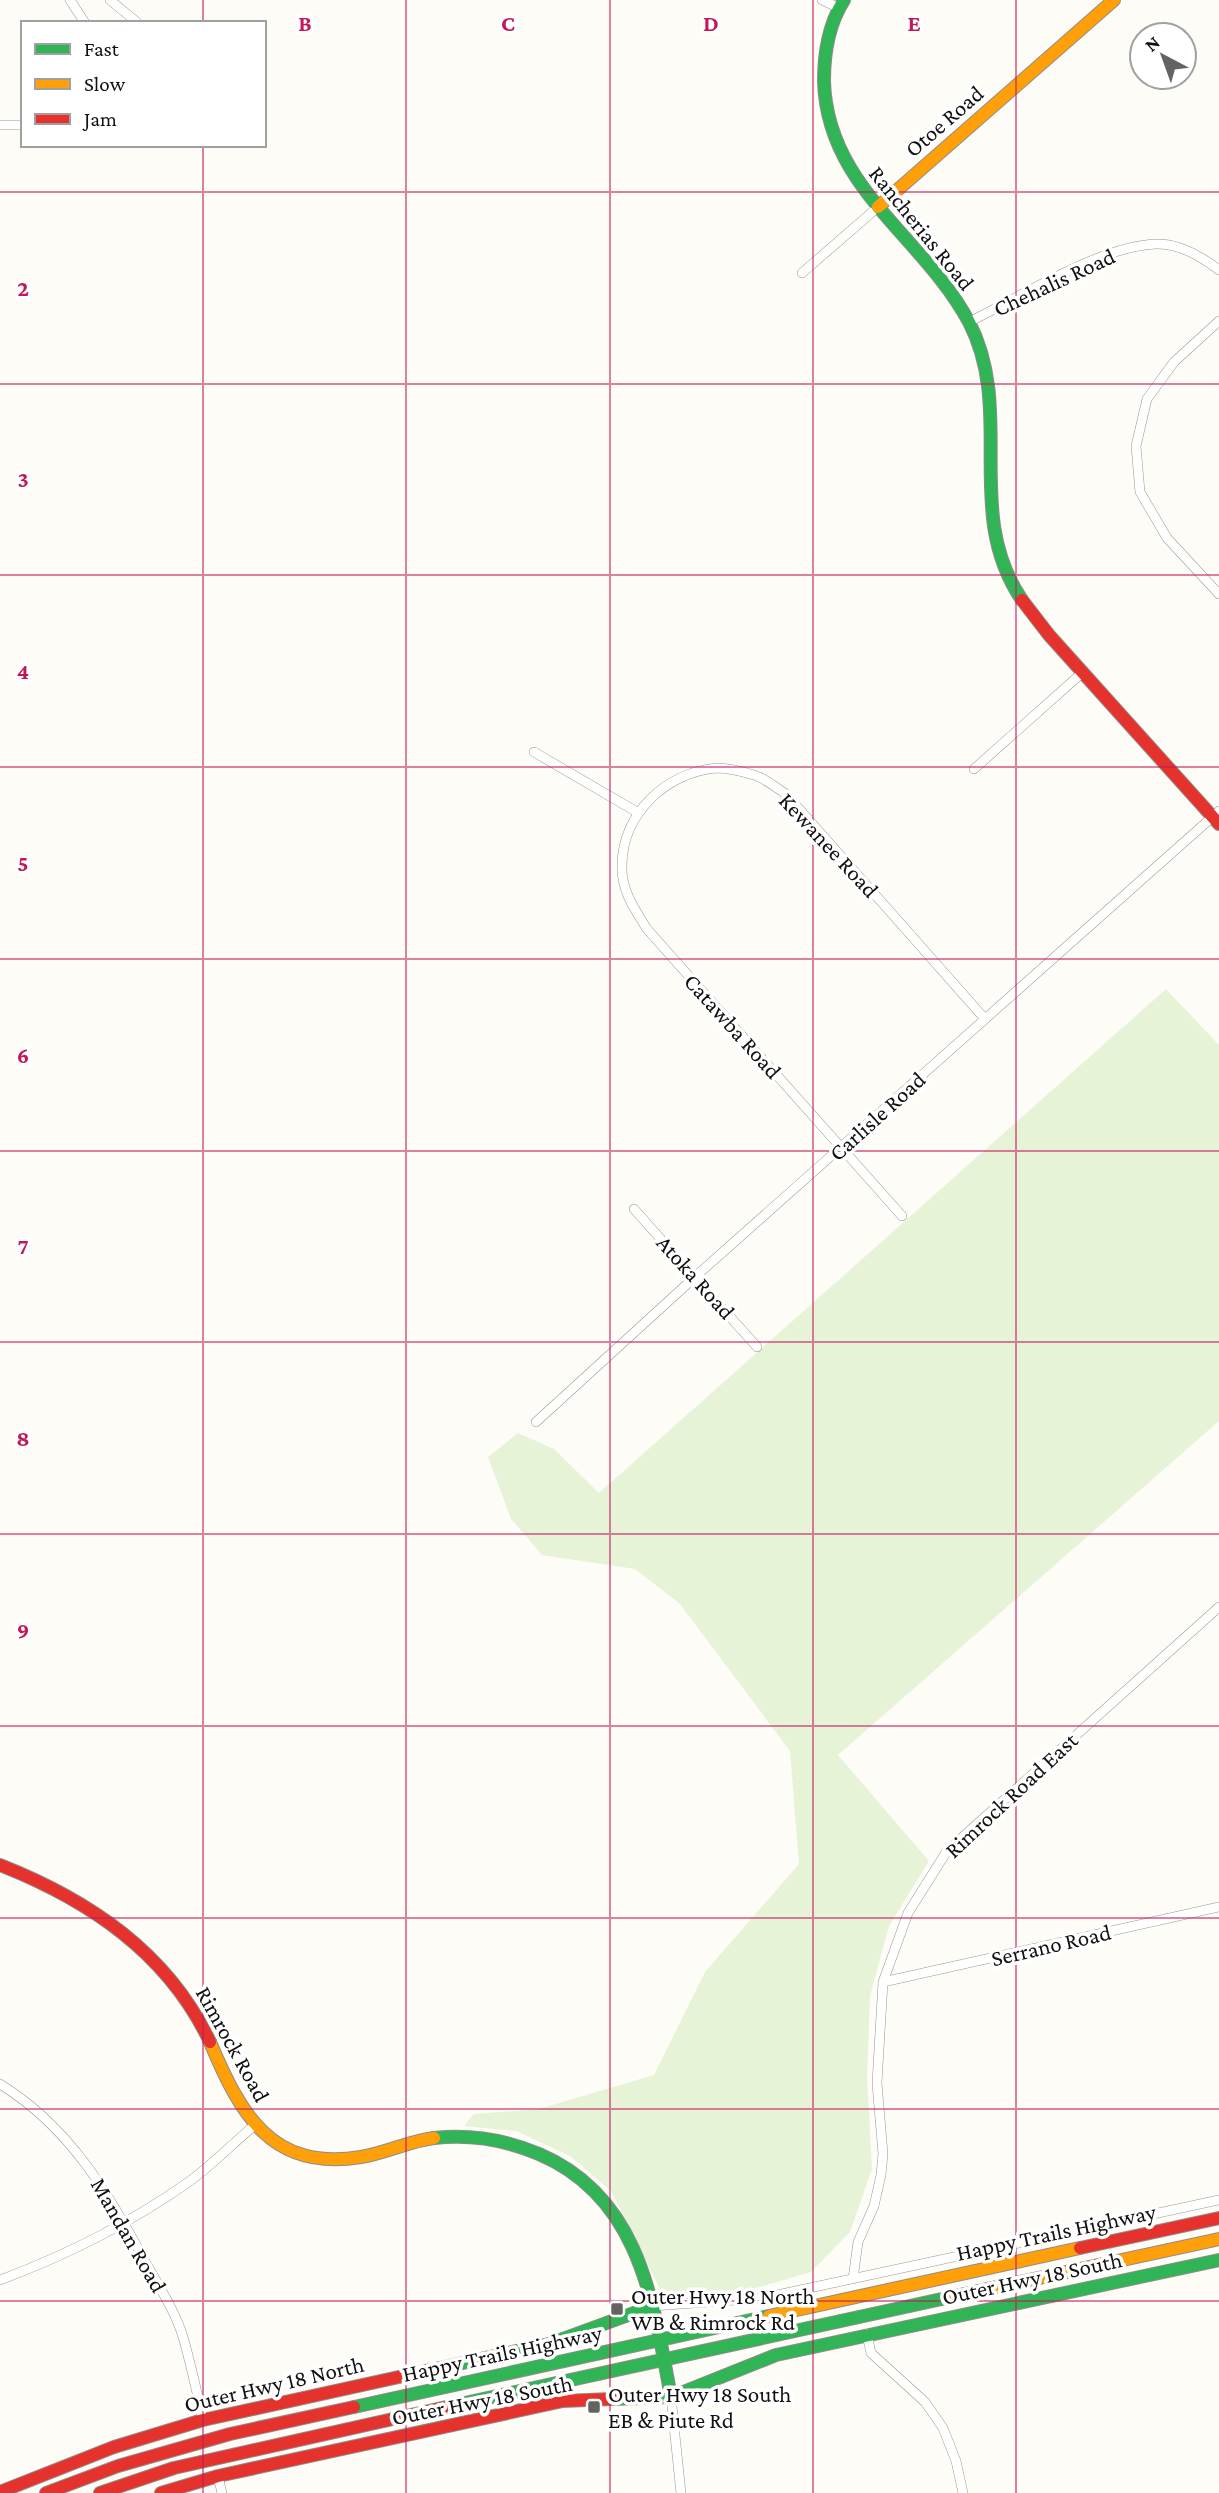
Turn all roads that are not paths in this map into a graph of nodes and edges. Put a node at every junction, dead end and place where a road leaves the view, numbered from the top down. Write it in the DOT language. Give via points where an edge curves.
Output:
graph roads {
  1 [pos="70,0"];
  2 [pos="110,0"];
  3 [pos="822,0"];
  4 [pos="1114,0"];
  5 [pos="841,4"];
  6 [pos="84,21"];
  7 [pos="136,21"];
  8 [pos="0,125"];
  9 [pos="21,125"];
  10 [pos="878,207"];
  11 [pos="1219,270"];
  12 [pos="802,273"];
  13 [pos="1219,321"];
  14 [pos="968,322"];
  15 [pos="1219,594"];
  16 [pos="1083,671"];
  17 [pos="534,752"];
  18 [pos="974,769"];
  19 [pos="637,812"];
  20 [pos="1217,817"];
  21 [pos="985,1019"];
  22 [pos="841,1147"];
  23 [pos="634,1209"];
  24 [pos="902,1216"];
  25 [pos="696,1276"];
  26 [pos="757,1347"];
  27 [pos="536,1422"];
  28 [pos="1219,1607"];
  29 [pos="0,1865"];
  30 [pos="1219,1907"];
  31 [pos="883,1982"];
  32 [pos="0,2084"];
  33 [pos="255,2125"];
  34 [pos="1219,2200"];
  35 [pos="1219,2218"];
  36 [pos="123,2223"];
  37 [pos="1219,2239"];
  38 [pos="1219,2260"];
  39 [pos="853,2279"];
  40 [pos="0,2280"];
  41 [pos="653,2306"];
  42 [pos="867,2334"];
  43 [pos="660,2339"];
  44 [pos="664,2359"];
  45 [pos="671,2397"];
  46 [pos="204,2420"];
  47 [pos="218,2476"];
  48 [pos="0,2491"];
  49 [pos="46,2493"];
  50 [pos="100,2493"];
  51 [pos="161,2493"];
  52 [pos="222,2493"];
  53 [pos="681,2493"];
  54 [pos="963,2493"];
  1 -- 6 [label="street"];
  2 -- 7 [label="street"];
  3 -- 5 [label="street"];
  4 -- 10 [label="street, Otoe Road"];
  5 -- 10 [label="street, Rancherias Road" via="826,45 824,100 846,166"];
  8 -- 9 [label="street"];
  10 -- 12 [label="street, Otoe Road"];
  10 -- 14 [label="street, Rancherias Road" via="940,278"];
  11 -- 14 [label="street, Chehalis Road" via="1183,250 1157,244 1129,248 1099,257"];
  13 -- 15 [label="street" via="1174,362 1147,399 1136,446 1140,492 1167,538"];
  14 -- 16 [label="street, Rancherias Road" via="986,370 990,398 989,492 992,534 999,556 1024,603"];
  16 -- 18 [label="street"];
  16 -- 20 [label="street, Rancherias Road"];
  17 -- 19 [label="street"];
  19 -- 21 [label="street, Kewanee Road" via="676,779 718,768 756,775 786,794"];
  19 -- 22 [label="street, Catawba Road" via="621,866 629,900 647,929"];
  20 -- 21 [label="street, Carlisle Road"];
  21 -- 22 [label="street, Carlisle Road"];
  22 -- 24 [label="street, Catawba Road"];
  22 -- 25 [label="street, Carlisle Road"];
  23 -- 25 [label="street, Atoka Road"];
  25 -- 26 [label="street, Atoka Road"];
  25 -- 27 [label="street, Carlisle Road"];
  28 -- 31 [label="street, Rimrock Road East" via="947,1851 908,1913"];
  29 -- 33 [label="street, Rimrock Road" via="57,1887 92,1907 159,1965 180,1990 233,2095"];
  30 -- 31 [label="street, Serrano Road"];
  31 -- 39 [label="street, Rimrock Road East" via="877,2083 881,2175 858,2242"];
  32 -- 36 [label="street, Mandan Road" via="50,2123 91,2168"];
  33 -- 36 [label="street" via="190,2180"];
  33 -- 41 [label="street, Rimrock Road" via="307,2155 335,2159 426,2139 474,2136 506,2141 537,2153 587,2183 608,2203 623,2228"];
  34 -- 39 [label="street, Outer Hwy 18 North"];
  35 -- 43 [label="street, Happy Trails Highway"];
  36 -- 40 [label="street"];
  36 -- 46 [label="street, Mandan Road" via="183,2336"];
  37 -- 44 [label="street, Happy Trails Highway"];
  38 -- 42 [label="street, Outer Hwy 18 South"];
  39 -- 41 [label="street, Outer Hwy 18 North" via="763,2298"];
  41 -- 43 [label="street, Rimrock Road"];
  41 -- 46 [label="street, Outer Hwy 18 North" via="548,2344"];
  42 -- 45 [label="street, Outer Hwy 18 South" via="776,2355"];
  42 -- 54 [label="street" via="871,2353 925,2402 943,2428"];
  43 -- 44 [label="street, Rimrock Road"];
  43 -- 49 [label="street, Happy Trails Highway" via="230,2434 118,2466"];
  44 -- 45 [label="street, Rimrock Road"];
  44 -- 50 [label="street, Happy Trails Highway" via="269,2445 174,2468"];
  45 -- 47 [label="street, Outer Hwy 18 South" via="562,2401"];
  45 -- 53 [label="street"];
  46 -- 48 [label="street, Outer Hwy 18 North" via="114,2446"];
  47 -- 51 [label="street, Outer Hwy 18 South"];
  47 -- 52 [label="street"];
}
